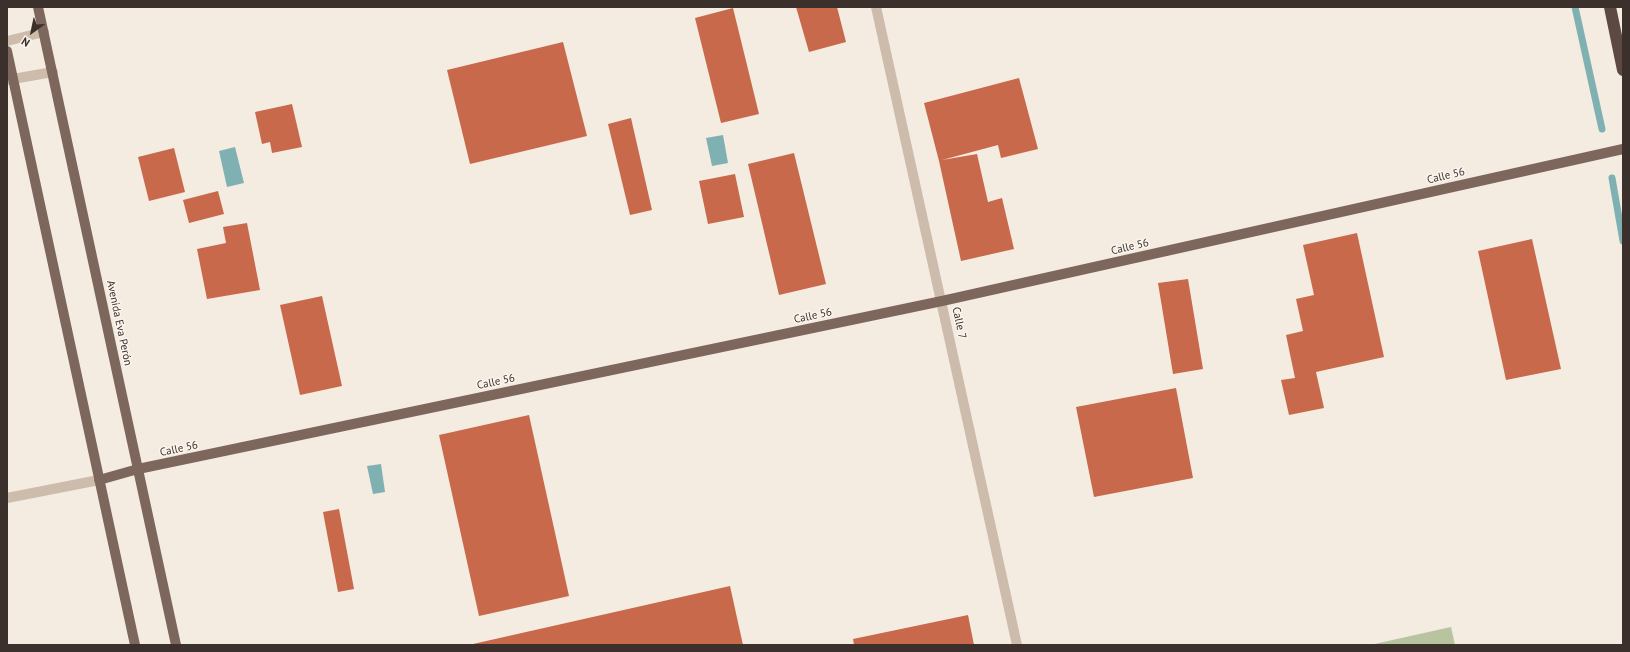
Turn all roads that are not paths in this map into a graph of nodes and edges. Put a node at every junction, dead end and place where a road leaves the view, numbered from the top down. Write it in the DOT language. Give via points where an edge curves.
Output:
graph roads {
  1 [pos="38,7"];
  2 [pos="876,7"];
  3 [pos="1610,7"];
  4 [pos="44,32"];
  5 [pos="7,41"];
  6 [pos="7,51"];
  7 [pos="1623,70"];
  8 [pos="53,72"];
  9 [pos="10,80"];
  10 [pos="1623,149"];
  11 [pos="942,301"];
  12 [pos="138,469"];
  13 [pos="99,480"];
  14 [pos="7,498"];
  15 [pos="135,645"];
  16 [pos="176,645"];
  17 [pos="1017,645"];
  1 -- 4 [label="main road, Avenida Eva Perón"];
  2 -- 11 [label="street, Calle 7"];
  3 -- 7 [label="highway"];
  4 -- 5 [label="street"];
  4 -- 8 [label="main road, Avenida Eva Perón"];
  6 -- 9 [label="main road"];
  8 -- 9 [label="street"];
  8 -- 12 [label="main road, Avenida Eva Perón"];
  9 -- 13 [label="main road"];
  10 -- 11 [label="main road, Calle 56"];
  11 -- 12 [label="main road, Calle 56"];
  11 -- 17 [label="street, Calle 7"];
  12 -- 13 [label="main road, Calle 56"];
  12 -- 16 [label="main road, Avenida Eva Perón"];
  13 -- 14 [label="street, Calle 56"];
  13 -- 15 [label="main road"];
}
